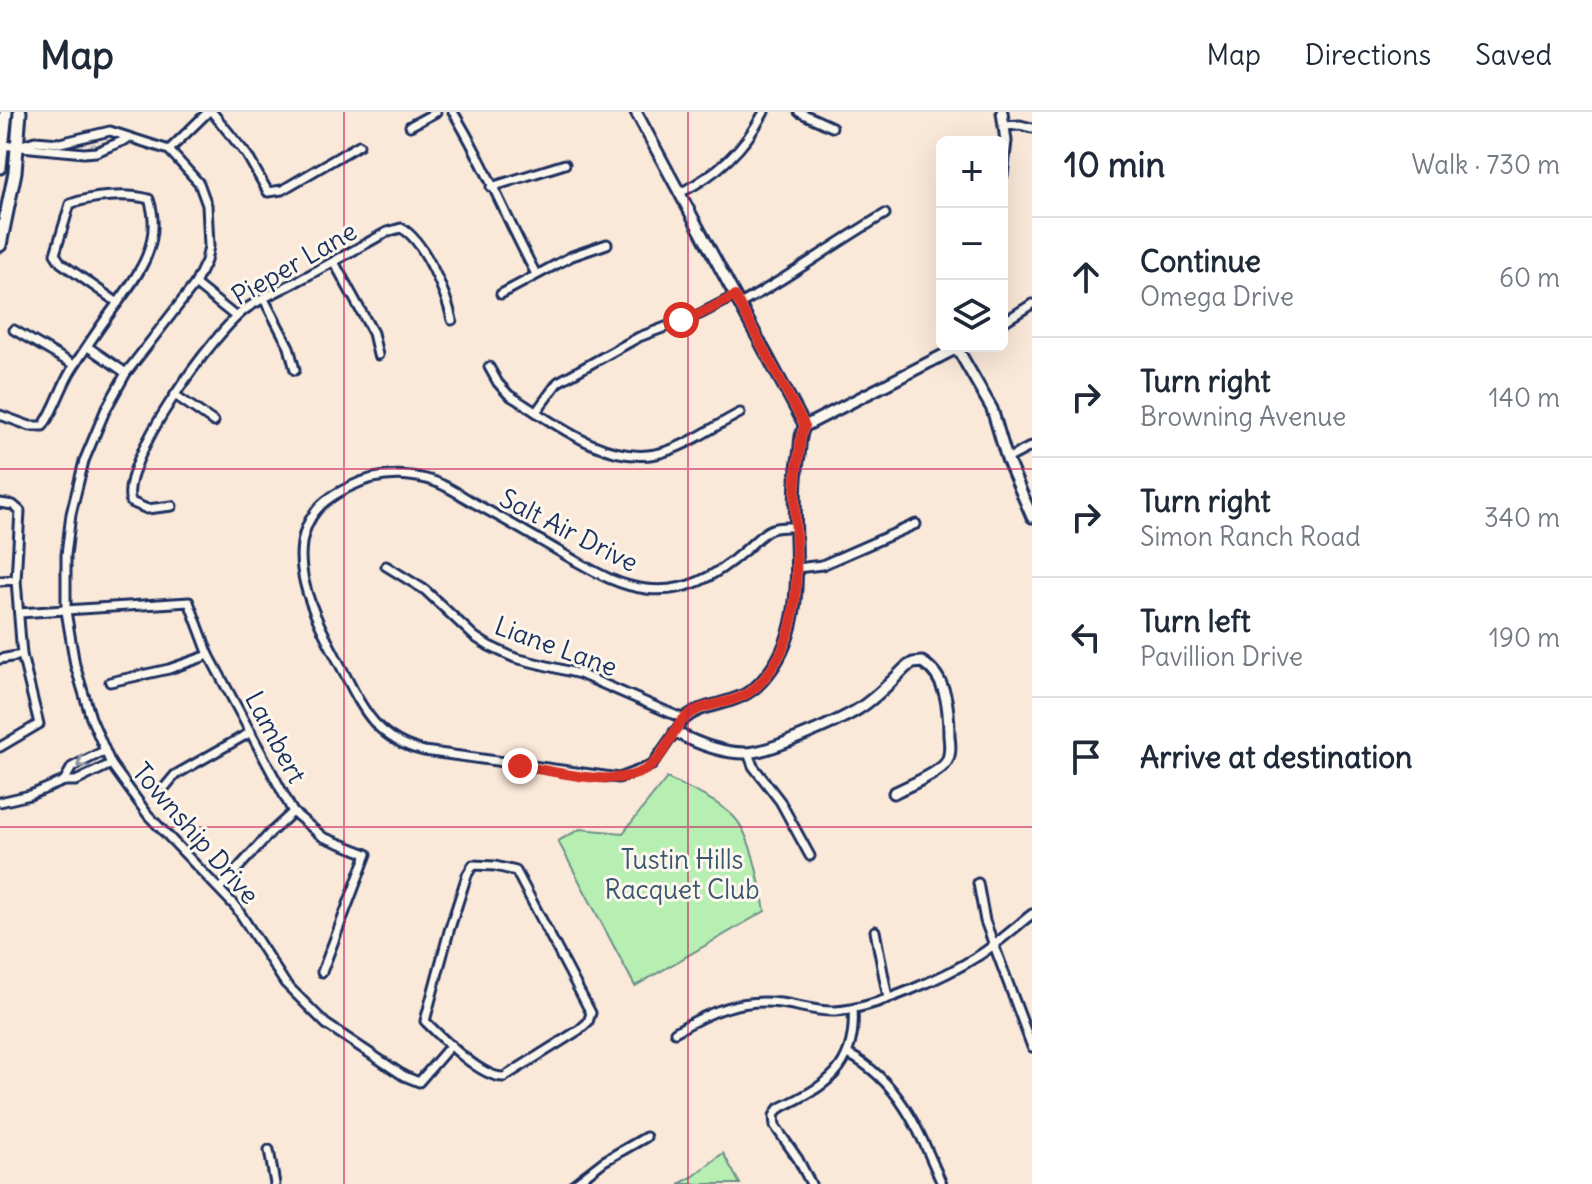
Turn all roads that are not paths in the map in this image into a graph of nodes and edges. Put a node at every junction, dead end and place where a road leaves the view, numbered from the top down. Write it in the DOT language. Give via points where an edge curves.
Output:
graph roads {
  1 [pos="6,112"];
  2 [pos="20,112"];
  3 [pos="210,112"];
  4 [pos="436,112"];
  5 [pos="453,112"];
  6 [pos="636,112"];
  7 [pos="764,112"];
  8 [pos="799,112"];
  9 [pos="1002,112"];
  10 [pos="410,126"];
  11 [pos="1004,126"];
  12 [pos="832,127"];
  13 [pos="1032,128"];
  14 [pos="1005,136"];
  15 [pos="130,138"];
  16 [pos="2,145"];
  17 [pos="359,145"];
  18 [pos="18,146"];
  19 [pos="169,150"];
  20 [pos="565,164"];
  21 [pos="0,167"];
  22 [pos="491,187"];
  23 [pos="680,193"];
  24 [pos="885,214"];
  25 [pos="607,244"];
  26 [pos="0,245"];
  27 [pos="334,262"];
  28 [pos="536,274"];
  29 [pos="195,284"];
  30 [pos="501,294"];
  31 [pos="264,299"];
  32 [pos="738,300"];
  33 [pos="118,303"];
  34 [pos="1032,304"];
  35 [pos="236,317"];
  36 [pos="1008,319"];
  37 [pos="452,320"];
  38 [pos="14,330"];
  39 [pos="88,347"];
  40 [pos="949,352"];
  41 [pos="962,352"];
  42 [pos="378,355"];
  43 [pos="74,365"];
  44 [pos="489,367"];
  45 [pos="295,370"];
  46 [pos="126,373"];
  47 [pos="175,395"];
  48 [pos="536,412"];
  49 [pos="740,413"];
  50 [pos="0,415"];
  51 [pos="214,422"];
  52 [pos="805,426"];
  53 [pos="1032,446"];
  54 [pos="1007,459"];
  55 [pos="0,503"];
  56 [pos="172,506"];
  57 [pos="1032,517"];
  58 [pos="916,524"];
  59 [pos="796,527"];
  60 [pos="386,566"];
  61 [pos="797,568"];
  62 [pos="16,580"];
  63 [pos="0,581"];
  64 [pos="66,611"];
  65 [pos="19,613"];
  66 [pos="22,655"];
  67 [pos="209,655"];
  68 [pos="0,659"];
  69 [pos="110,682"];
  70 [pos="684,719"];
  71 [pos="251,732"];
  72 [pos="675,732"];
  73 [pos="0,747"];
  74 [pos="104,751"];
  75 [pos="748,753"];
  76 [pos="111,764"];
  77 [pos="64,781"];
  78 [pos="165,787"];
  79 [pos="894,793"];
  80 [pos="0,802"];
  81 [pos="293,812"];
  82 [pos="810,856"];
  83 [pos="978,883"];
  84 [pos="220,888"];
  85 [pos="1032,914"];
  86 [pos="875,931"];
  87 [pos="994,944"];
  88 [pos="322,972"];
  89 [pos="888,998"];
  90 [pos="853,1009"];
  91 [pos="675,1032"];
  92 [pos="451,1045"];
  93 [pos="1032,1047"];
  94 [pos="848,1054"];
  95 [pos="646,1137"];
  96 [pos="269,1150"];
  97 [pos="275,1184"];
  98 [pos="574,1184"];
  99 [pos="811,1184"];
  100 [pos="942,1184"];
  1 -- 16 [label="main road"];
  2 -- 18 [label="main road"];
  3 -- 17 [label="street" via="247,155 268,192 282,190"];
  3 -- 19 [label="street"];
  4 -- 10 [label="street"];
  5 -- 22 [label="street"];
  6 -- 23 [label="street"];
  7 -- 23 [label="street" via="723,167"];
  8 -- 12 [label="street"];
  9 -- 11 [label="street"];
  11 -- 13 [label="street"];
  11 -- 14 [label="street"];
  15 -- 18 [label="street" via="95,148"];
  15 -- 18 [label="street" via="110,131"];
  15 -- 19 [label="street"];
  16 -- 18 [label="street"];
  16 -- 21 [label="main road"];
  18 -- 26 [label="main road"];
  19 -- 29 [label="street, Township Drive" via="199,183 207,205 209,246"];
  20 -- 22 [label="street"];
  22 -- 28 [label="street"];
  23 -- 32 [label="street"];
  24 -- 32 [label="street" via="775,285"];
  25 -- 28 [label="street"];
  27 -- 31 [label="street, Pieper Lane"];
  27 -- 37 [label="street, Pieper Lane" via="401,228 416,240 448,301"];
  27 -- 42 [label="street" via="373,333"];
  28 -- 30 [label="street"];
  29 -- 35 [label="street"];
  29 -- 46 [label="street, Township Drive"];
  31 -- 35 [label="street, Pieper Lane"];
  31 -- 45 [label="street"];
  32 -- 48 [label="street" via="639,337 566,377"];
  32 -- 52 [label="street"];
  33 -- 33 [label="street" via="147,259 152,231 149,199 135,195 79,200 70,204 55,254"];
  33 -- 39 [label="street"];
  34 -- 36 [label="street"];
  35 -- 47 [label="street, Pieper Lane"];
  38 -- 43 [label="street"];
  39 -- 43 [label="street"];
  39 -- 46 [label="street"];
  40 -- 52 [label="street"];
  41 -- 54 [label="street" via="992,409"];
  43 -- 50 [label="street" via="43,426"];
  44 -- 48 [label="street" via="509,395"];
  46 -- 64 [label="street, Township Drive" via="92,438 77,485 66,555"];
  47 -- 51 [label="street"];
  47 -- 56 [label="street, Pieper Lane" via="146,443 129,496 138,506"];
  48 -- 49 [label="street" via="595,446 633,455 673,448"];
  52 -- 59 [label="street" via="800,434"];
  53 -- 54 [label="street"];
  54 -- 57 [label="street"];
  55 -- 62 [label="street" via="20,511"];
  58 -- 61 [label="street" via="822,565"];
  59 -- 61 [label="street"];
  59 -- 72 [label="street, Salt Air Drive" via="773,528 701,582 660,590 603,576 425,479 396,475 365,480 332,496 311,517 302,541 309,599 363,709 393,740 424,751 609,779 652,765"];
  60 -- 70 [label="street, Liane Lane" via="425,590 475,637 502,652 580,674"];
  61 -- 70 [label="street" via="794,612 770,671 741,697"];
  62 -- 63 [label="street"];
  62 -- 65 [label="street"];
  64 -- 65 [label="street"];
  64 -- 67 [label="street, Lambert" via="189,602"];
  64 -- 74 [label="street, Township Drive" via="75,665"];
  65 -- 66 [label="street"];
  66 -- 68 [label="street"];
  66 -- 73 [label="street" via="39,724"];
  67 -- 69 [label="street"];
  67 -- 71 [label="street, Lambert"];
  70 -- 72 [label="street"];
  71 -- 78 [label="street" via="175,775"];
  71 -- 81 [label="street, Lambert"];
  72 -- 75 [label="street" via="698,743"];
  74 -- 76 [label="street, Township Drive"];
  74 -- 77 [label="street, one-way" via="72,767"];
  75 -- 79 [label="street" via="845,716 906,667 922,662 946,698 950,752 946,763"];
  75 -- 82 [label="street"];
  76 -- 77 [label="street" via="76,781"];
  76 -- 84 [label="street, Township Drive" via="148,815"];
  77 -- 80 [label="street"];
  81 -- 84 [label="street"];
  81 -- 88 [label="street, Lambert" via="323,837 367,854"];
  83 -- 87 [label="street"];
  84 -- 92 [label="street, Township Drive" via="280,976 341,1035 419,1082"];
  85 -- 87 [label="street"];
  86 -- 89 [label="street"];
  87 -- 89 [label="street"];
  87 -- 93 [label="street"];
  89 -- 90 [label="street"];
  90 -- 91 [label="street" via="832,1012 748,1002 720,1008"];
  90 -- 94 [label="street"];
  92 -- 92 [label="street" via="425,1021 467,875 473,865 516,871 591,1013 588,1022 504,1077 495,1077"];
  94 -- 99 [label="street" via="825,1083 774,1116"];
  94 -- 100 [label="street" via="877,1071 890,1086"];
  95 -- 98 [label="street"];
  96 -- 97 [label="street"];
}
